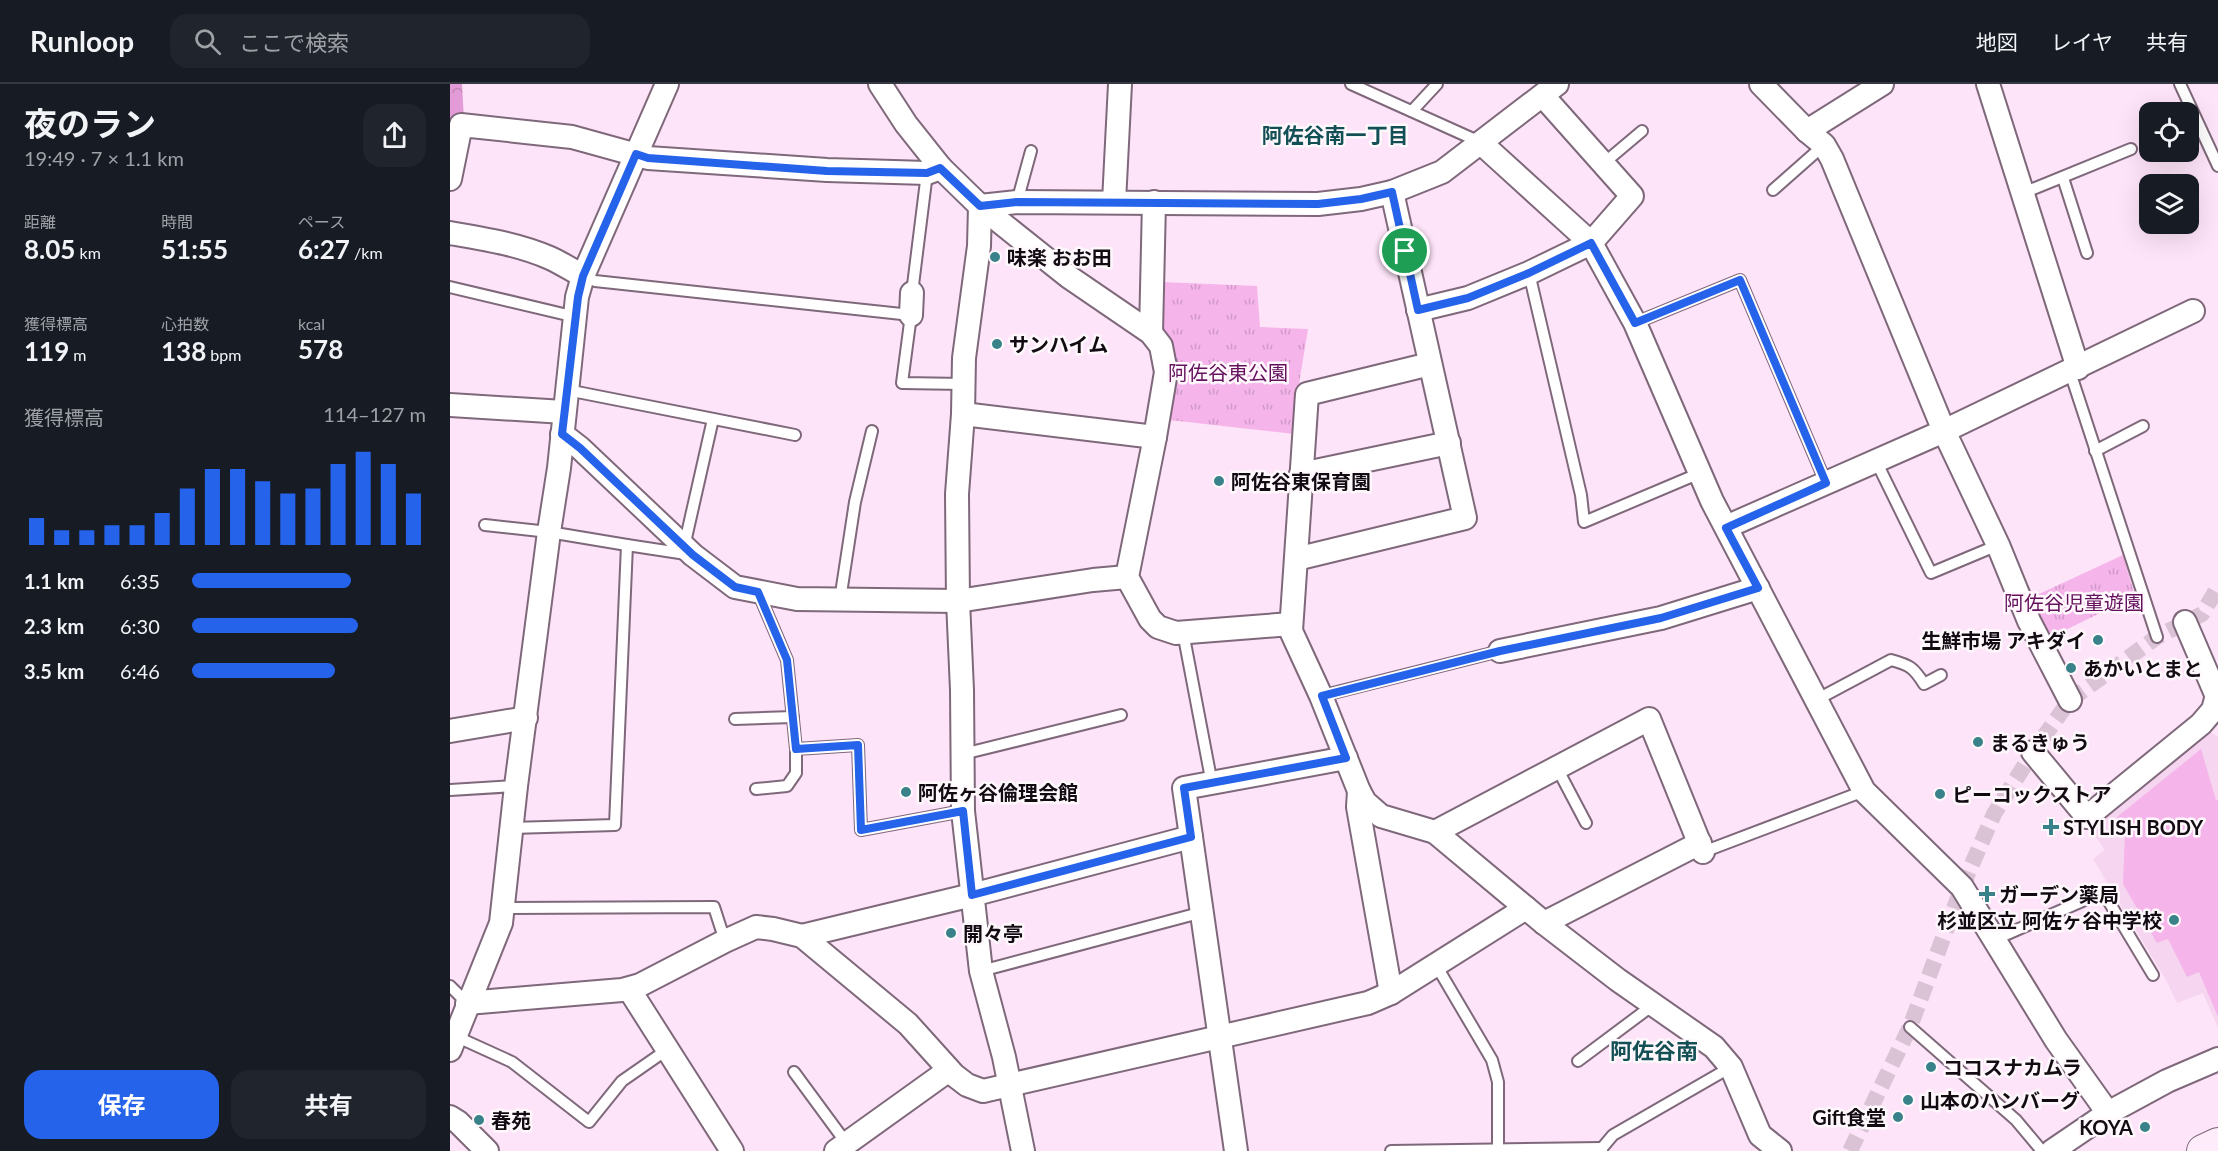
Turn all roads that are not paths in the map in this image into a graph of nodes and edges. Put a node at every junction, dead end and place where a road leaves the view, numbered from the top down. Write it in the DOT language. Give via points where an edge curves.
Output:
graph roads {
  1 [pos="667,84"];
  2 [pos="880,84"];
  3 [pos="1120,84"];
  4 [pos="1351,84"];
  5 [pos="1437,84"];
  6 [pos="1761,84"];
  7 [pos="1882,84"];
  8 [pos="1988,84"];
  9 [pos="2180,84"];
  10 [pos="1550,90"];
  11 [pos="1412,111"];
  12 [pos="1642,131"];
  13 [pos="1815,138"];
  14 [pos="1480,142"];
  15 [pos="2131,149"];
  16 [pos="1031,151"];
  17 [pos="636,154"];
  18 [pos="1604,163"];
  19 [pos="2218,166"];
  20 [pos="934,170"];
  21 [pos="2063,178"];
  22 [pos="450,179"];
  23 [pos="1773,190"];
  24 [pos="1392,192"];
  25 [pos="2023,193"];
  26 [pos="1017,202"];
  27 [pos="1114,202"];
  28 [pos="1154,202"];
  29 [pos="980,206"];
  30 [pos="450,233"];
  31 [pos="1591,243"];
  32 [pos="2087,253"];
  33 [pos="1529,273"];
  34 [pos="583,276"];
  35 [pos="450,287"];
  36 [pos="912,304"];
  37 [pos="1418,310"];
  38 [pos="2193,311"];
  39 [pos="576,317"];
  40 [pos="1635,323"];
  41 [pos="1151,333"];
  42 [pos="1430,364"];
  43 [pos="2074,370"];
  44 [pos="964,384"];
  45 [pos="450,405"];
  46 [pos="564,412"];
  47 [pos="963,414"];
  48 [pos="713,419"];
  49 [pos="2143,426"];
  50 [pos="872,431"];
  51 [pos="1944,431"];
  52 [pos="795,435"];
  53 [pos="1155,437"];
  54 [pos="1449,443"];
  55 [pos="2095,451"];
  56 [pos="1876,461"];
  57 [pos="1700,473"];
  58 [pos="1301,474"];
  59 [pos="1826,483"];
  60 [pos="485,525"];
  61 [pos="1726,528"];
  62 [pos="549,532"];
  63 [pos="1998,545"];
  64 [pos="627,546"];
  65 [pos="688,551"];
  66 [pos="1296,559"];
  67 [pos="1127,577"];
  68 [pos="1758,588"];
  69 [pos="758,592"];
  70 [pos="840,600"];
  71 [pos="958,601"];
  72 [pos="2185,622"];
  73 [pos="1291,624"];
  74 [pos="1183,632"];
  75 [pos="2157,636"];
  76 [pos="1500,651"];
  77 [pos="1941,675"];
  78 [pos="1322,696"];
  79 [pos="2218,696"];
  80 [pos="1816,700"];
  81 [pos="2070,700"];
  82 [pos="1121,714"];
  83 [pos="793,717"];
  84 [pos="526,718"];
  85 [pos="735,718"];
  86 [pos="450,731"];
  87 [pos="796,749"];
  88 [pos="2033,753"];
  89 [pos="963,754"];
  90 [pos="1346,758"];
  91 [pos="1557,768"];
  92 [pos="1212,784"];
  93 [pos="516,786"];
  94 [pos="756,789"];
  95 [pos="450,790"];
  96 [pos="1359,791"];
  97 [pos="1864,791"];
  98 [pos="963,811"];
  99 [pos="1586,823"];
  100 [pos="511,828"];
  101 [pos="1435,832"];
  102 [pos="1191,837"];
  103 [pos="1702,848"];
  104 [pos="972,895"];
  105 [pos="502,908"];
  106 [pos="1526,908"];
  107 [pos="1203,912"];
  108 [pos="1544,923"];
  109 [pos="802,936"];
  110 [pos="1996,939"];
  111 [pos="725,941"];
  112 [pos="1436,964"];
  113 [pos="981,971"];
  114 [pos="2153,975"];
  115 [pos="450,986"];
  116 [pos="629,988"];
  117 [pos="1391,993"];
  118 [pos="467,1004"];
  119 [pos="1653,1005"];
  120 [pos="1910,1027"];
  121 [pos="1221,1037"];
  122 [pos="452,1043"];
  123 [pos="668,1049"];
  124 [pos="2218,1059"];
  125 [pos="1578,1062"];
  126 [pos="1731,1067"];
  127 [pos="949,1070"];
  128 [pos="794,1072"];
  129 [pos="1008,1087"];
  130 [pos="2108,1113"];
  131 [pos="450,1117"];
  132 [pos="2218,1144"];
  133 [pos="841,1148"];
  134 [pos="1498,1149"];
  135 [pos="1602,1150"];
  136 [pos="487,1151"];
  137 [pos="732,1151"];
  138 [pos="1023,1151"];
  139 [pos="1236,1151"];
  140 [pos="1391,1151"];
  141 [pos="1406,1151"];
  142 [pos="1780,1151"];
  143 [pos="2042,1151"];
  144 [pos="2052,1151"];
  145 [pos="2203,1151"];
  1 -- 17 [label="street"];
  2 -- 20 [label="street"];
  3 -- 27 [label="street"];
  4 -- 11 [label="lane"];
  5 -- 11 [label="lane"];
  6 -- 13 [label="street"];
  7 -- 13 [label="street"];
  8 -- 25 [label="street"];
  9 -- 19 [label="lane"];
  10 -- 14 [label="street"];
  10 -- 18 [label="street"];
  11 -- 14 [label="lane"];
  12 -- 18 [label="lane"];
  13 -- 23 [label="lane"];
  13 -- 51 [label="street" via="1832,159"];
  14 -- 24 [label="street" via="1442,172"];
  14 -- 31 [label="street"];
  15 -- 21 [label="lane"];
  16 -- 26 [label="lane"];
  17 -- 20 [label="street" via="827,171"];
  17 -- 22 [label="street" via="572,137 461,125"];
  17 -- 34 [label="street"];
  18 -- 31 [label="street" via="1632,196"];
  20 -- 29 [label="street"];
  20 -- 36 [label="lane"];
  21 -- 25 [label="lane"];
  21 -- 32 [label="lane"];
  24 -- 28 [label="street" via="1318,204"];
  24 -- 37 [label="street"];
  25 -- 43 [label="street"];
  26 -- 27 [label="street"];
  26 -- 29 [label="street"];
  27 -- 28 [label="street"];
  28 -- 41 [label="street"];
  29 -- 41 [label="street" via="1069,277"];
  29 -- 44 [label="street"];
  30 -- 34 [label="street" via="530,250"];
  31 -- 33 [label="street"];
  31 -- 40 [label="street"];
  33 -- 37 [label="street" via="1468,298"];
  33 -- 57 [label="lane" via="1584,522"];
  34 -- 36 [label="lane" via="595,281"];
  34 -- 39 [label="street"];
  35 -- 39 [label="lane"];
  36 -- 44 [label="lane" via="902,383"];
  37 -- 42 [label="street"];
  38 -- 43 [label="street"];
  39 -- 46 [label="street"];
  40 -- 57 [label="street"];
  40 -- 59 [label="lane" via="1740,280"];
  41 -- 53 [label="street" via="1161,346 1166,372"];
  42 -- 54 [label="street"];
  42 -- 58 [label="street" via="1307,394"];
  43 -- 51 [label="street"];
  43 -- 55 [label="lane"];
  44 -- 47 [label="street"];
  45 -- 46 [label="street"];
  46 -- 48 [label="lane"];
  46 -- 62 [label="street"];
  46 -- 65 [label="street" via="580,448"];
  47 -- 53 [label="street"];
  47 -- 71 [label="street" via="957,494"];
  48 -- 52 [label="lane"];
  48 -- 65 [label="lane"];
  49 -- 55 [label="lane"];
  50 -- 70 [label="lane" via="855,502"];
  51 -- 56 [label="street"];
  51 -- 63 [label="street"];
  53 -- 67 [label="street"];
  54 -- 58 [label="street"];
  54 -- 66 [label="street" via="1465,518"];
  55 -- 75 [label="lane"];
  56 -- 59 [label="street"];
  56 -- 63 [label="lane" via="1931,573"];
  57 -- 61 [label="street"];
  58 -- 66 [label="street"];
  59 -- 61 [label="street"];
  60 -- 62 [label="lane"];
  61 -- 68 [label="street"];
  62 -- 64 [label="lane"];
  62 -- 84 [label="street"];
  63 -- 81 [label="street" via="2028,621"];
  64 -- 65 [label="lane"];
  64 -- 100 [label="lane" via="615,825"];
  65 -- 69 [label="street" via="735,587"];
  66 -- 73 [label="street"];
  67 -- 71 [label="street"];
  67 -- 74 [label="street" via="1158,627"];
  68 -- 76 [label="street" via="1661,618"];
  68 -- 80 [label="street"];
  69 -- 70 [label="street" via="797,599"];
  69 -- 83 [label="lane" via="787,660"];
  70 -- 71 [label="street"];
  71 -- 89 [label="street"];
  72 -- 79 [label="street"];
  73 -- 74 [label="street"];
  73 -- 78 [label="street"];
  74 -- 92 [label="lane"];
  76 -- 78 [label="lane"];
  77 -- 80 [label="lane" via="1924,684 1907,664 1891,660"];
  78 -- 90 [label="street"];
  79 -- 88 [label="street" via="2201,724 2087,817"];
  80 -- 97 [label="street"];
  82 -- 89 [label="lane"];
  83 -- 85 [label="lane"];
  83 -- 87 [label="lane"];
  84 -- 86 [label="street"];
  84 -- 93 [label="street"];
  87 -- 94 [label="lane" via="796,773 787,786"];
  87 -- 98 [label="lane" via="858,745 861,830"];
  89 -- 98 [label="street"];
  90 -- 92 [label="street"];
  90 -- 96 [label="street"];
  91 -- 99 [label="lane"];
  91 -- 101 [label="street"];
  91 -- 103 [label="street" via="1649,719"];
  92 -- 102 [label="street" via="1184,788"];
  93 -- 95 [label="lane"];
  93 -- 100 [label="street"];
  96 -- 101 [label="street" via="1381,816"];
  96 -- 117 [label="street" via="1358,807"];
  97 -- 103 [label="lane"];
  97 -- 110 [label="street" via="1962,887"];
  98 -- 104 [label="street"];
  100 -- 105 [label="street"];
  101 -- 106 [label="street"];
  102 -- 104 [label="street"];
  102 -- 107 [label="street"];
  103 -- 108 [label="street"];
  104 -- 109 [label="street"];
  104 -- 113 [label="street"];
  105 -- 111 [label="lane" via="714,907"];
  105 -- 118 [label="street" via="501,923"];
  106 -- 108 [label="street"];
  106 -- 112 [label="street"];
  107 -- 113 [label="lane"];
  107 -- 121 [label="street"];
  108 -- 119 [label="street"];
  109 -- 111 [label="street" via="756,927"];
  109 -- 127 [label="street" via="908,1024"];
  110 -- 114 [label="lane" via="2103,892"];
  110 -- 130 [label="street" via="2056,1040"];
  111 -- 116 [label="street"];
  112 -- 117 [label="street"];
  112 -- 134 [label="lane" via="1492,1060 1498,1083"];
  113 -- 129 [label="street"];
  115 -- 118 [label="lane"];
  116 -- 118 [label="street"];
  116 -- 123 [label="street"];
  117 -- 121 [label="street" via="1368,1004"];
  118 -- 122 [label="street"];
  119 -- 125 [label="lane"];
  119 -- 126 [label="street" via="1714,1047"];
  120 -- 143 [label="lane" via="2016,1120"];
  121 -- 129 [label="street"];
  121 -- 139 [label="street"];
  122 -- 123 [label="lane" via="512,1062 589,1122 622,1081"];
  123 -- 137 [label="street"];
  124 -- 130 [label="street"];
  126 -- 135 [label="lane" via="1613,1135"];
  126 -- 142 [label="street" via="1760,1135"];
  127 -- 129 [label="street" via="967,1085 983,1091"];
  127 -- 133 [label="street"];
  128 -- 133 [label="lane"];
  129 -- 138 [label="street"];
  130 -- 144 [label="street"];
  131 -- 136 [label="street"];
  132 -- 145 [label="main road"];
  134 -- 135 [label="lane"];
  134 -- 141 [label="lane"];
  140 -- 141 [label="lane"];
}
